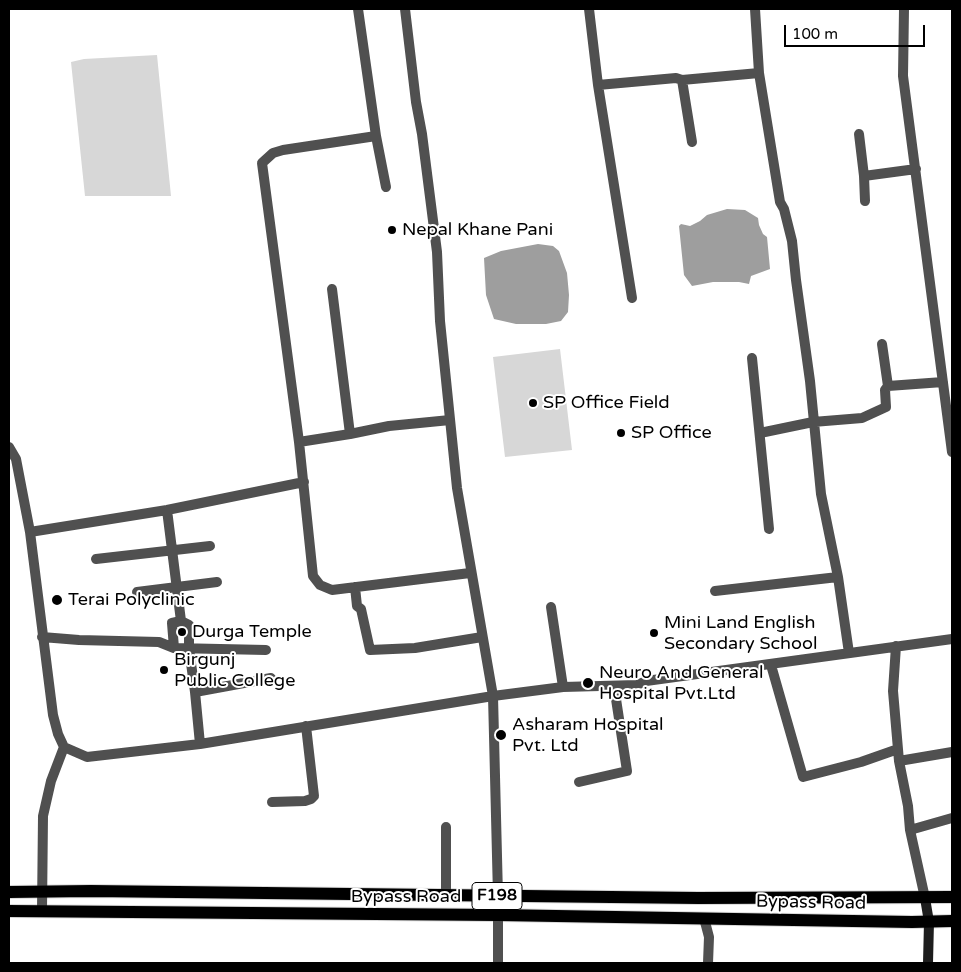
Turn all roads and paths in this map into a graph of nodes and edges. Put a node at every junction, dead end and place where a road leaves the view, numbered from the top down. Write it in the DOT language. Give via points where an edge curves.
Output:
graph roads {
  1 [pos="358,9"];
  2 [pos="405,9"];
  3 [pos="589,9"];
  4 [pos="755,9"];
  5 [pos="904,9"];
  6 [pos="759,73"];
  7 [pos="682,80"];
  8 [pos="598,85"];
  9 [pos="859,134"];
  10 [pos="376,136"];
  11 [pos="692,142"];
  12 [pos="916,169"];
  13 [pos="864,176"];
  14 [pos="386,187"];
  15 [pos="865,201"];
  16 [pos="332,289"];
  17 [pos="632,298"];
  18 [pos="882,344"];
  19 [pos="752,358"];
  20 [pos="943,382"];
  21 [pos="888,386"];
  22 [pos="450,420"];
  23 [pos="813,422"];
  24 [pos="760,432"];
  25 [pos="350,434"];
  26 [pos="299,442"];
  27 [pos="9,447"];
  28 [pos="952,452"];
  29 [pos="304,482"];
  30 [pos="167,510"];
  31 [pos="769,529"];
  32 [pos="30,532"];
  33 [pos="210,546"];
  34 [pos="172,549"];
  35 [pos="96,559"];
  36 [pos="470,573"];
  37 [pos="838,577"];
  38 [pos="217,582"];
  39 [pos="177,586"];
  40 [pos="355,587"];
  41 [pos="715,591"];
  42 [pos="137,592"];
  43 [pos="552,607"];
  44 [pos="181,621"];
  45 [pos="42,636"];
  46 [pos="482,637"];
  47 [pos="952,639"];
  48 [pos="896,646"];
  49 [pos="174,648"];
  50 [pos="190,649"];
  51 [pos="266,650"];
  52 [pos="849,652"];
  53 [pos="771,665"];
  54 [pos="271,678"];
  55 [pos="614,686"];
  56 [pos="563,687"];
  57 [pos="195,692"];
  58 [pos="492,696"];
  59 [pos="306,726"];
  60 [pos="200,744"];
  61 [pos="64,747"];
  62 [pos="898,749"];
  63 [pos="952,752"];
  64 [pos="899,761"];
  65 [pos="579,782"];
  66 [pos="272,802"];
  67 [pos="952,818"];
  68 [pos="446,827"];
  69 [pos="910,830"];
  70 [pos="9,892"];
  71 [pos="41,892"];
  72 [pos="446,895"];
  73 [pos="498,896"];
  74 [pos="925,898"];
  75 [pos="952,898"];
  76 [pos="42,910"];
  77 [pos="9,911"];
  78 [pos="497,915"];
  79 [pos="704,918"];
  80 [pos="929,922"];
  81 [pos="952,922"];
  82 [pos="498,963"];
  83 [pos="708,963"];
  84 [pos="928,963"];
  1 -- 10 [label="street"];
  2 -- 22 [label="street" via="437,252"];
  3 -- 8 [label="street"];
  4 -- 6 [label="street"];
  5 -- 12 [label="street" via="903,76"];
  6 -- 7 [label="street"];
  6 -- 23 [label="street" via="778,195 792,241"];
  7 -- 8 [label="street"];
  7 -- 11 [label="street"];
  8 -- 17 [label="street"];
  9 -- 13 [label="street"];
  10 -- 14 [label="street"];
  10 -- 26 [label="street" via="283,150 273,153 262,163"];
  12 -- 13 [label="street"];
  12 -- 20 [label="street"];
  13 -- 15 [label="street"];
  16 -- 25 [label="street"];
  18 -- 21 [label="street"];
  19 -- 24 [label="street"];
  20 -- 21 [label="street"];
  20 -- 28 [label="street"];
  21 -- 23 [label="street" via="885,390 886,407 862,418"];
  22 -- 25 [label="street" via="389,426"];
  22 -- 36 [label="street"];
  23 -- 24 [label="street"];
  23 -- 37 [label="street" via="821,494"];
  24 -- 31 [label="street"];
  25 -- 26 [label="street"];
  26 -- 29 [label="street"];
  27 -- 32 [label="street" via="16,459"];
  29 -- 30 [label="street"];
  29 -- 40 [label="street" via="313,576 320,585 332,590"];
  30 -- 32 [label="street"];
  30 -- 34 [label="street"];
  32 -- 45 [label="street"];
  33 -- 34 [label="street"];
  34 -- 35 [label="street"];
  34 -- 39 [label="street"];
  36 -- 40 [label="street"];
  36 -- 46 [label="street"];
  37 -- 41 [label="street"];
  37 -- 52 [label="street"];
  38 -- 39 [label="street"];
  39 -- 42 [label="street"];
  39 -- 44 [label="street"];
  40 -- 46 [label="street" via="370,650 415,648"];
  43 -- 56 [label="street"];
  44 -- 49 [label="street" via="172,623"];
  44 -- 50 [label="street" via="189,625"];
  45 -- 49 [label="street" via="159,642"];
  45 -- 61 [label="street" via="53,715"];
  46 -- 58 [label="street"];
  47 -- 48 [label="street"];
  48 -- 52 [label="street"];
  48 -- 62 [label="street" via="893,691"];
  49 -- 50 [label="street"];
  50 -- 51 [label="street"];
  50 -- 57 [label="street"];
  52 -- 53 [label="street"];
  53 -- 55 [label="street"];
  53 -- 62 [label="street" via="803,777"];
  54 -- 57 [label="street"];
  55 -- 56 [label="street"];
  55 -- 65 [label="street" via="627,772"];
  56 -- 58 [label="street"];
  57 -- 60 [label="street"];
  58 -- 59 [label="street"];
  58 -- 73 [label="street"];
  59 -- 60 [label="street"];
  59 -- 66 [label="street" via="314,796 305,801"];
  60 -- 61 [label="street" via="87,757"];
  61 -- 71 [label="street" via="42,816"];
  62 -- 64 [label="street"];
  63 -- 64 [label="street"];
  64 -- 69 [label="street"];
  67 -- 69 [label="street"];
  68 -- 72 [label="street"];
  69 -- 74 [label="street"];
  70 -- 71 [label="main road, Bypass Road / F198"];
  71 -- 72 [label="main road, Bypass Road / F198"];
  71 -- 76 [label="street"];
  72 -- 73 [label="main road, Bypass Road / F198"];
  73 -- 74 [label="main road, Bypass Road / F198"];
  73 -- 78 [label="street"];
  74 -- 75 [label="main road, Bypass Road / F198"];
  74 -- 80 [label="street"];
  76 -- 77 [label="main road, Bypass Road / F198"];
  76 -- 78 [label="main road, Bypass Road / F198"];
  78 -- 79 [label="main road, Bypass Road / F198"];
  78 -- 82 [label="street"];
  79 -- 80 [label="main road, Bypass Road / F198"];
  79 -- 83 [label="street"];
  80 -- 81 [label="main road, Bypass Road / F198"];
  80 -- 84 [label="street"];
}
